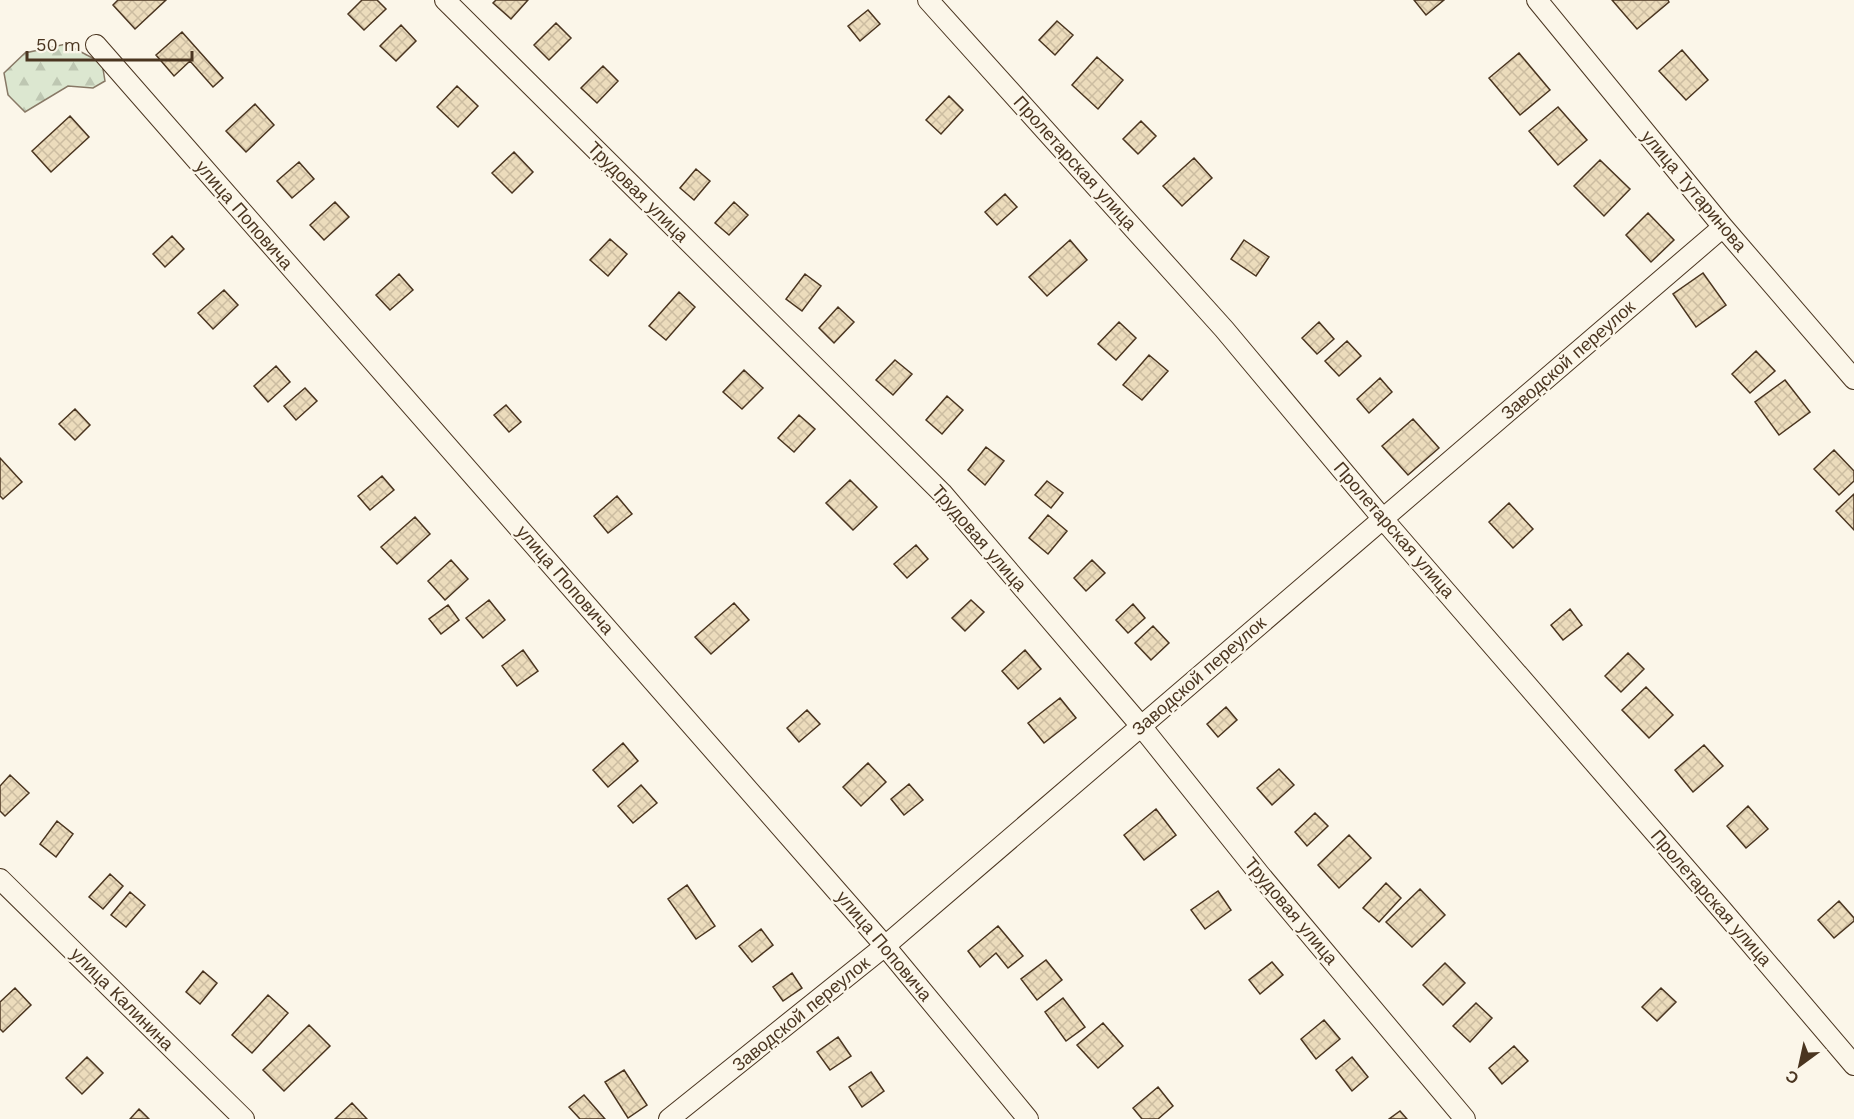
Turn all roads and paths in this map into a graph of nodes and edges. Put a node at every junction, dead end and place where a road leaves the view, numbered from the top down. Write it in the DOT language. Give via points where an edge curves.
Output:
graph roads {
  1 [pos="445,0"];
  2 [pos="928,0"];
  3 [pos="1537,0"];
  4 [pos="96,45"];
  5 [pos="1723,227"];
  6 [pos="1854,379"];
  7 [pos="1383,519"];
  8 [pos="1142,726"];
  9 [pos="0,879"];
  10 [pos="885,946"];
  11 [pos="1854,1065"];
  12 [pos="244,1119"];
  13 [pos="669,1119"];
  14 [pos="1028,1119"];
  15 [pos="1465,1119"];
  1 -- 8 [label="street, Трудовая улица" via="942,493"];
  2 -- 7 [label="street, Пролетарская улица" via="1224,329"];
  3 -- 5 [label="street, улица Тутаринова"];
  4 -- 10 [label="street, улица Поповича"];
  5 -- 6 [label="street, улица Тутаринова"];
  5 -- 7 [label="street, Заводской переулок"];
  7 -- 8 [label="street, Заводской переулок"];
  7 -- 11 [label="street, Пролетарская улица"];
  8 -- 10 [label="street, Заводской переулок"];
  8 -- 15 [label="street, Трудовая улица" via="1261,876"];
  9 -- 12 [label="street, улица Калинина"];
  10 -- 13 [label="street, Заводской переулок"];
  10 -- 14 [label="street, улица Поповича"];
}
